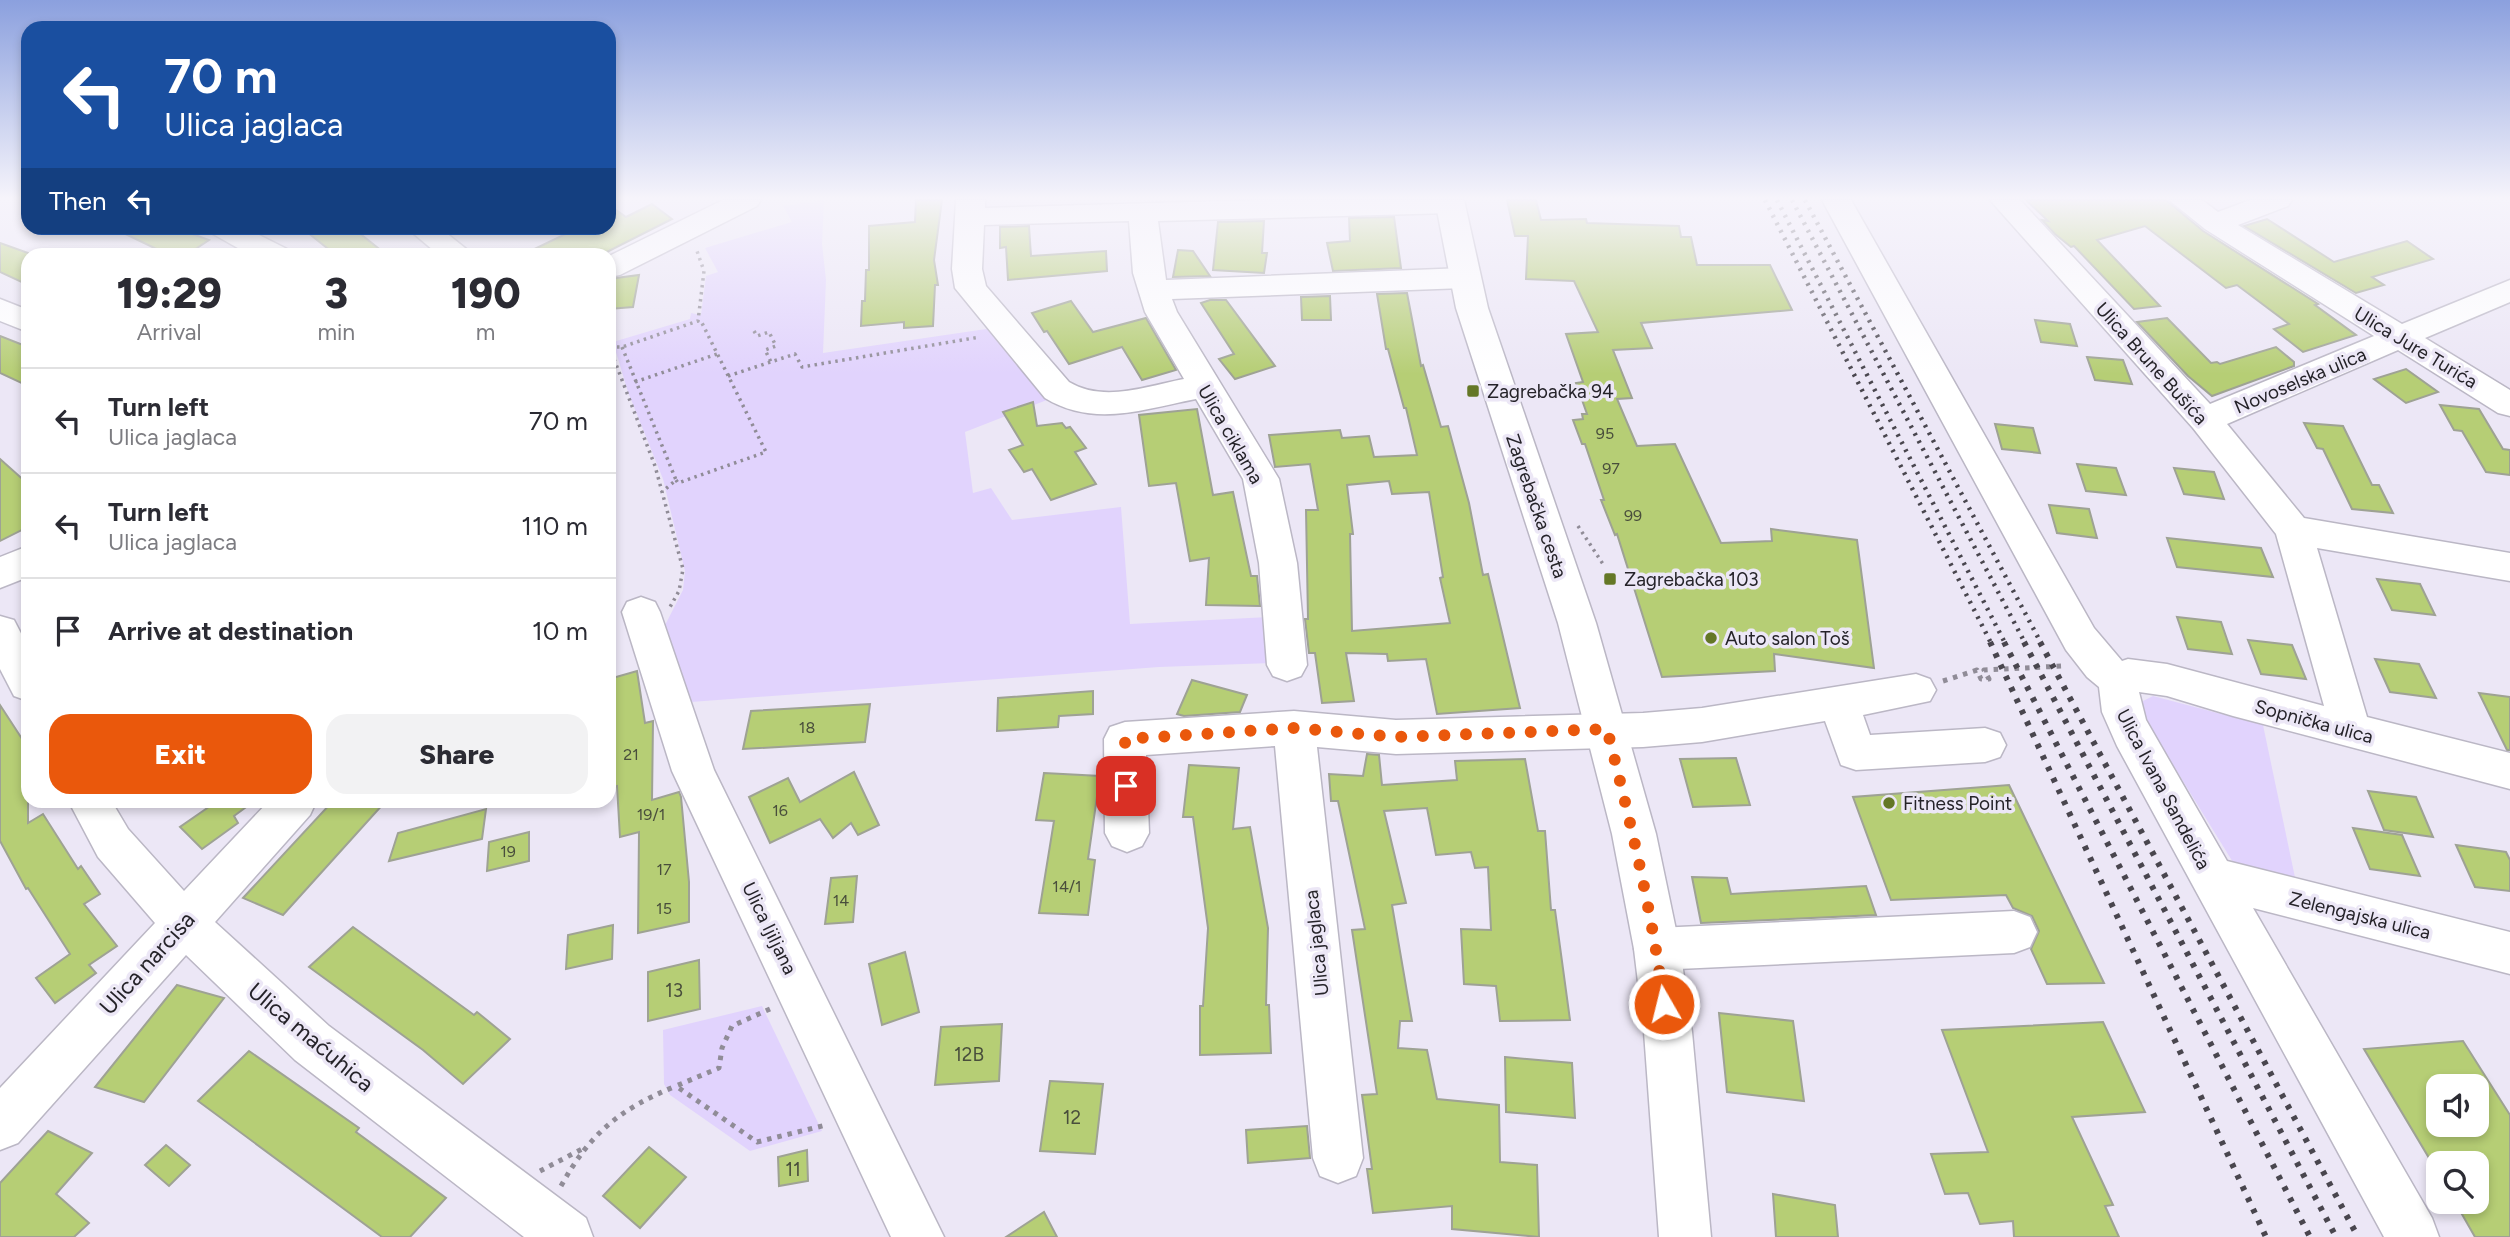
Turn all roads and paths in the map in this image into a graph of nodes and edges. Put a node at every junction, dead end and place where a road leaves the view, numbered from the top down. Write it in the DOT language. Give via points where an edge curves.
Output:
graph roads {
  1 [pos="699,258"];
  2 [pos="968,258"];
  3 [pos="1147,258"];
  4 [pos="1460,258"];
  5 [pos="1868,258"];
  6 [pos="2057,258"];
  7 [pos="2271,258"];
  8 [pos="1464,278"];
  9 [pos="1153,290"];
  10 [pos="2510,290"];
  11 [pos="0,309"];
  12 [pos="21,319"];
  13 [pos="698,321"];
  14 [pos="754,331"];
  15 [pos="1008,332"];
  16 [pos="2401,338"];
  17 [pos="616,346"];
  18 [pos="622,346"];
  19 [pos="717,354"];
  20 [pos="771,362"];
  21 [pos="616,363"];
  22 [pos="722,365"];
  23 [pos="739,372"];
  24 [pos="728,376"];
  25 [pos="635,382"];
  26 [pos="1204,386"];
  27 [pos="2510,404"];
  28 [pos="2205,420"];
  29 [pos="676,480"];
  30 [pos="662,492"];
  31 [pos="1575,522"];
  32 [pos="2293,530"];
  33 [pos="21,564"];
  34 [pos="1603,564"];
  35 [pos="2510,567"];
  36 [pos="0,574"];
  37 [pos="646,627"];
  38 [pos="0,631"];
  39 [pos="1287,665"];
  40 [pos="2059,666"];
  41 [pos="1970,671"];
  42 [pos="21,672"];
  43 [pos="2119,681"];
  44 [pos="1916,690"];
  45 [pos="1838,701"];
  46 [pos="1294,728"];
  47 [pos="1607,729"];
  48 [pos="2350,730"];
  49 [pos="1985,745"];
  50 [pos="2510,771"];
  51 [pos="93,808"];
  52 [pos="289,808"];
  53 [pos="1127,833"];
  54 [pos="2210,877"];
  55 [pos="183,922"];
  56 [pos="2014,932"];
  57 [pos="1657,949"];
  58 [pos="2510,953"];
  59 [pos="802,995"];
  60 [pos="676,1086"];
  61 [pos="861,1117"];
  62 [pos="0,1125"];
  63 [pos="1338,1158"];
  64 [pos="556,1229"];
  65 [pos="918,1237"];
  66 [pos="1685,1237"];
  67 [pos="2413,1237"];
  1 -- 13 [label="path" via="704,271"];
  2 -- 15 [label="street" via="971,288"];
  3 -- 9 [label="street, Ulica ciklama"];
  4 -- 8 [label="street, Zagrebačka cesta"];
  5 -- 43 [label="street, Ulica Ivana Sandelića" via="2080,639"];
  6 -- 28 [label="street, Ulica Brune Bušića"];
  7 -- 16 [label="street, Ulica Jure Turića"];
  8 -- 9 [label="street"];
  8 -- 47 [label="street, Zagrebačka cesta"];
  9 -- 26 [label="street, Ulica ciklama"];
  10 -- 16 [label="street, Novoselska ulica"];
  11 -- 12 [label="street"];
  13 -- 18 [label="path"];
  13 -- 19 [label="path"];
  14 -- 20 [label="path" via="757,336 769,332 776,346 765,350"];
  15 -- 20 [label="path" via="802,367 795,354"];
  15 -- 26 [label="street" via="1057,390 1082,402 1121,404"];
  16 -- 27 [label="street, Ulica Jure Turića"];
  16 -- 28 [label="street, Novoselska ulica"];
  17 -- 18 [label="path"];
  18 -- 25 [label="path"];
  19 -- 22 [label="path"];
  19 -- 25 [label="path"];
  20 -- 23 [label="path"];
  21 -- 30 [label="path"];
  22 -- 23 [label="path"];
  22 -- 24 [label="path"];
  23 -- 24 [label="path"];
  24 -- 29 [label="path" via="766,452"];
  25 -- 29 [label="path"];
  26 -- 39 [label="street, Ulica ciklama" via="1261,479 1278,563"];
  28 -- 32 [label="street, Ulica Brune Bušića"];
  29 -- 30 [label="path"];
  30 -- 37 [label="path" via="682,569 679,590"];
  31 -- 34 [label="path"];
  32 -- 35 [label="street"];
  32 -- 48 [label="street, Ulica Brune Bušića"];
  33 -- 36 [label="street"];
  37 -- 59 [label="street, Ulica ljiljana" via="693,771"];
  38 -- 42 [label="street"];
  40 -- 41 [label="path" via="1984,670 1989,679 1981,679 1977,670"];
  43 -- 48 [label="street, Sopnička ulica" via="2128,675 2167,680"];
  43 -- 54 [label="street, Ulica Ivana Sandelića" via="2120,710"];
  44 -- 45 [label="street"];
  45 -- 47 [label="street" via="1702,725"];
  45 -- 49 [label="street" via="1856,753"];
  46 -- 47 [label="street" via="1396,737"];
  46 -- 53 [label="street" via="1125,739"];
  46 -- 63 [label="street, Ulica jaglaca"];
  47 -- 57 [label="street, Zagrebačka cesta"];
  48 -- 50 [label="street, Sopnička ulica"];
  51 -- 55 [label="street, Ulica maćuhica" via="113,843"];
  52 -- 55 [label="street, Ulica narcisa"];
  54 -- 58 [label="street, Zelengajska ulica"];
  54 -- 67 [label="street, Ulica Ivana Sandelića"];
  55 -- 62 [label="street, Ulica narcisa"];
  55 -- 64 [label="street, Ulica maćuhica" via="312,1043"];
  56 -- 57 [label="street"];
  57 -- 66 [label="street, Zagrebačka cesta" via="1677,1117"];
  59 -- 60 [label="path" via="732,1026 719,1068"];
  59 -- 61 [label="street, Ulica ljiljana"];
  60 -- 61 [label="path" via="757,1142"];
  60 -- 64 [label="path" via="651,1095 583,1148 560,1188"];
  61 -- 65 [label="street, Ulica ljiljana"];
}
